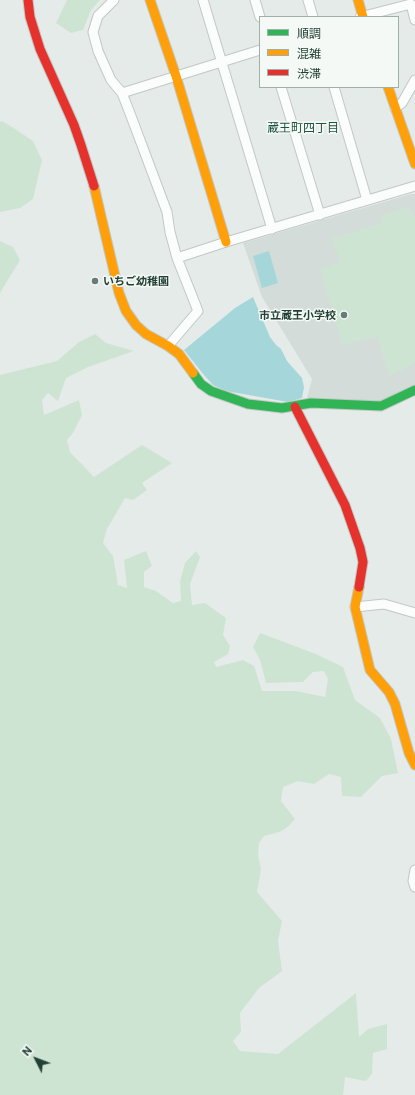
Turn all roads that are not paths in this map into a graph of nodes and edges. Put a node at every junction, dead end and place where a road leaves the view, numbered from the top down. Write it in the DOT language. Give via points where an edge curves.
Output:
graph roads {
  1 [pos="28,0"];
  2 [pos="114,0"];
  3 [pos="150,0"];
  4 [pos="203,0"];
  5 [pos="255,0"];
  6 [pos="308,0"];
  7 [pos="358,0"];
  8 [pos="260,16"];
  9 [pos="313,16"];
  10 [pos="362,16"];
  11 [pos="366,16"];
  12 [pos="415,20"];
  13 [pos="259,50"];
  14 [pos="222,62"];
  15 [pos="176,76"];
  16 [pos="415,80"];
  17 [pos="281,88"];
  18 [pos="334,88"];
  19 [pos="388,88"];
  20 [pos="122,93"];
  21 [pos="395,108"];
  22 [pos="415,164"];
  23 [pos="415,186"];
  24 [pos="367,200"];
  25 [pos="320,214"];
  26 [pos="272,229"];
  27 [pos="226,242"];
  28 [pos="177,258"];
  29 [pos="168,346"];
  30 [pos="415,390"];
  31 [pos="295,406"];
  32 [pos="355,607"];
  33 [pos="415,613"];
  34 [pos="415,765"];
  35 [pos="415,870"];
  36 [pos="415,887"];
  1 -- 29 [label="street" via="29,13 42,56 74,123 87,160 119,292 126,311 146,334"];
  2 -- 20 [label="street" via="98,16 93,32 111,80"];
  3 -- 15 [label="street"];
  4 -- 14 [label="street"];
  5 -- 8 [label="street"];
  6 -- 9 [label="street"];
  7 -- 10 [label="street"];
  11 -- 12 [label="street" via="411,4"];
  13 -- 14 [label="street"];
  14 -- 15 [label="street"];
  14 -- 26 [label="street"];
  15 -- 20 [label="street"];
  15 -- 27 [label="street"];
  16 -- 21 [label="street" via="402,103"];
  17 -- 25 [label="street"];
  18 -- 24 [label="street"];
  19 -- 21 [label="street"];
  20 -- 28 [label="street" via="167,212"];
  21 -- 22 [label="street"];
  23 -- 24 [label="street"];
  24 -- 25 [label="street"];
  25 -- 26 [label="street"];
  26 -- 27 [label="street"];
  27 -- 28 [label="street"];
  28 -- 29 [label="street" via="198,311"];
  29 -- 31 [label="street" via="179,354 201,384 211,391 248,404 282,408"];
  30 -- 31 [label="street" via="381,406 311,403"];
  31 -- 32 [label="street" via="345,505 360,548 363,562"];
  32 -- 33 [label="street" via="384,604"];
  32 -- 34 [label="street" via="370,670 389,692 395,704"];
  35 -- 36 [label="street"];
}
